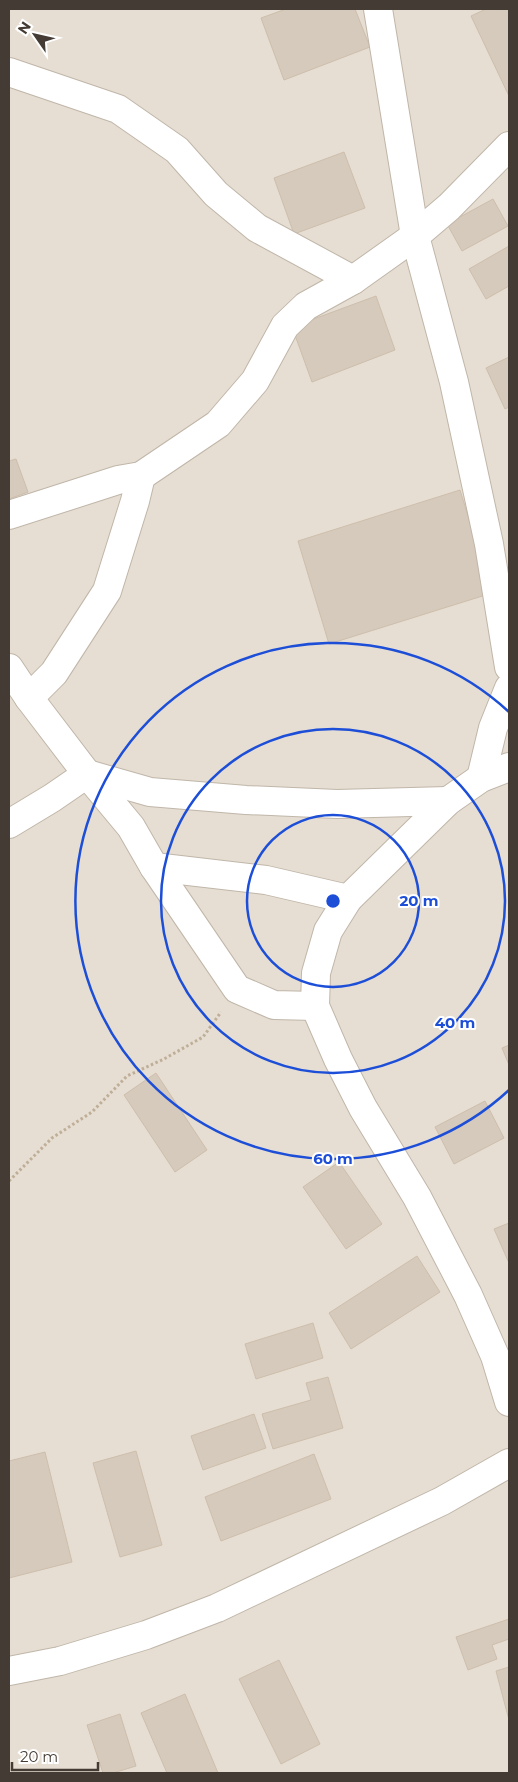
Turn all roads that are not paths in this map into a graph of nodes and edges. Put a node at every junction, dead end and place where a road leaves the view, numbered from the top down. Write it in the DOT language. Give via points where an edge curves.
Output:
graph roads {
  1 [pos="378,9"];
  2 [pos="9,72"];
  3 [pos="509,146"];
  4 [pos="415,236"];
  5 [pos="352,280"];
  6 [pos="141,476"];
  7 [pos="9,514"];
  8 [pos="509,667"];
  9 [pos="9,668"];
  10 [pos="509,688"];
  11 [pos="29,698"];
  12 [pos="509,767"];
  13 [pos="87,774"];
  14 [pos="481,778"];
  15 [pos="448,801"];
  16 [pos="9,824"];
  17 [pos="154,868"];
  18 [pos="348,899"];
  19 [pos="314,1006"];
  20 [pos="502,1354"];
  21 [pos="509,1402"];
  22 [pos="509,1463"];
  23 [pos="9,1671"];
  1 -- 4 [label="street"];
  2 -- 5 [label="street" via="118,109 177,150 216,194 257,228"];
  3 -- 4 [label="street" via="449,207"];
  4 -- 5 [label="street"];
  4 -- 8 [label="street" via="456,391 489,544"];
  5 -- 6 [label="street" via="306,306 286,326 255,381 218,424"];
  6 -- 7 [label="street" via="118,480"];
  6 -- 11 [label="street" via="107,591 54,673"];
  9 -- 11 [label="street"];
  10 -- 14 [label="street"];
  11 -- 13 [label="street"];
  12 -- 14 [label="street"];
  13 -- 15 [label="street" via="150,792 246,800 338,804"];
  13 -- 16 [label="street"];
  13 -- 17 [label="street" via="130,827"];
  14 -- 15 [label="street"];
  15 -- 18 [label="street"];
  17 -- 18 [label="street" via="266,880"];
  17 -- 19 [label="street" via="237,989 274,1005"];
  18 -- 19 [label="street" via="328,931 316,973"];
  19 -- 20 [label="street" via="363,1108"];
  20 -- 21 [label="street"];
  22 -- 23 [label="street" via="442,1502 217,1608 146,1635 60,1661"];
}
